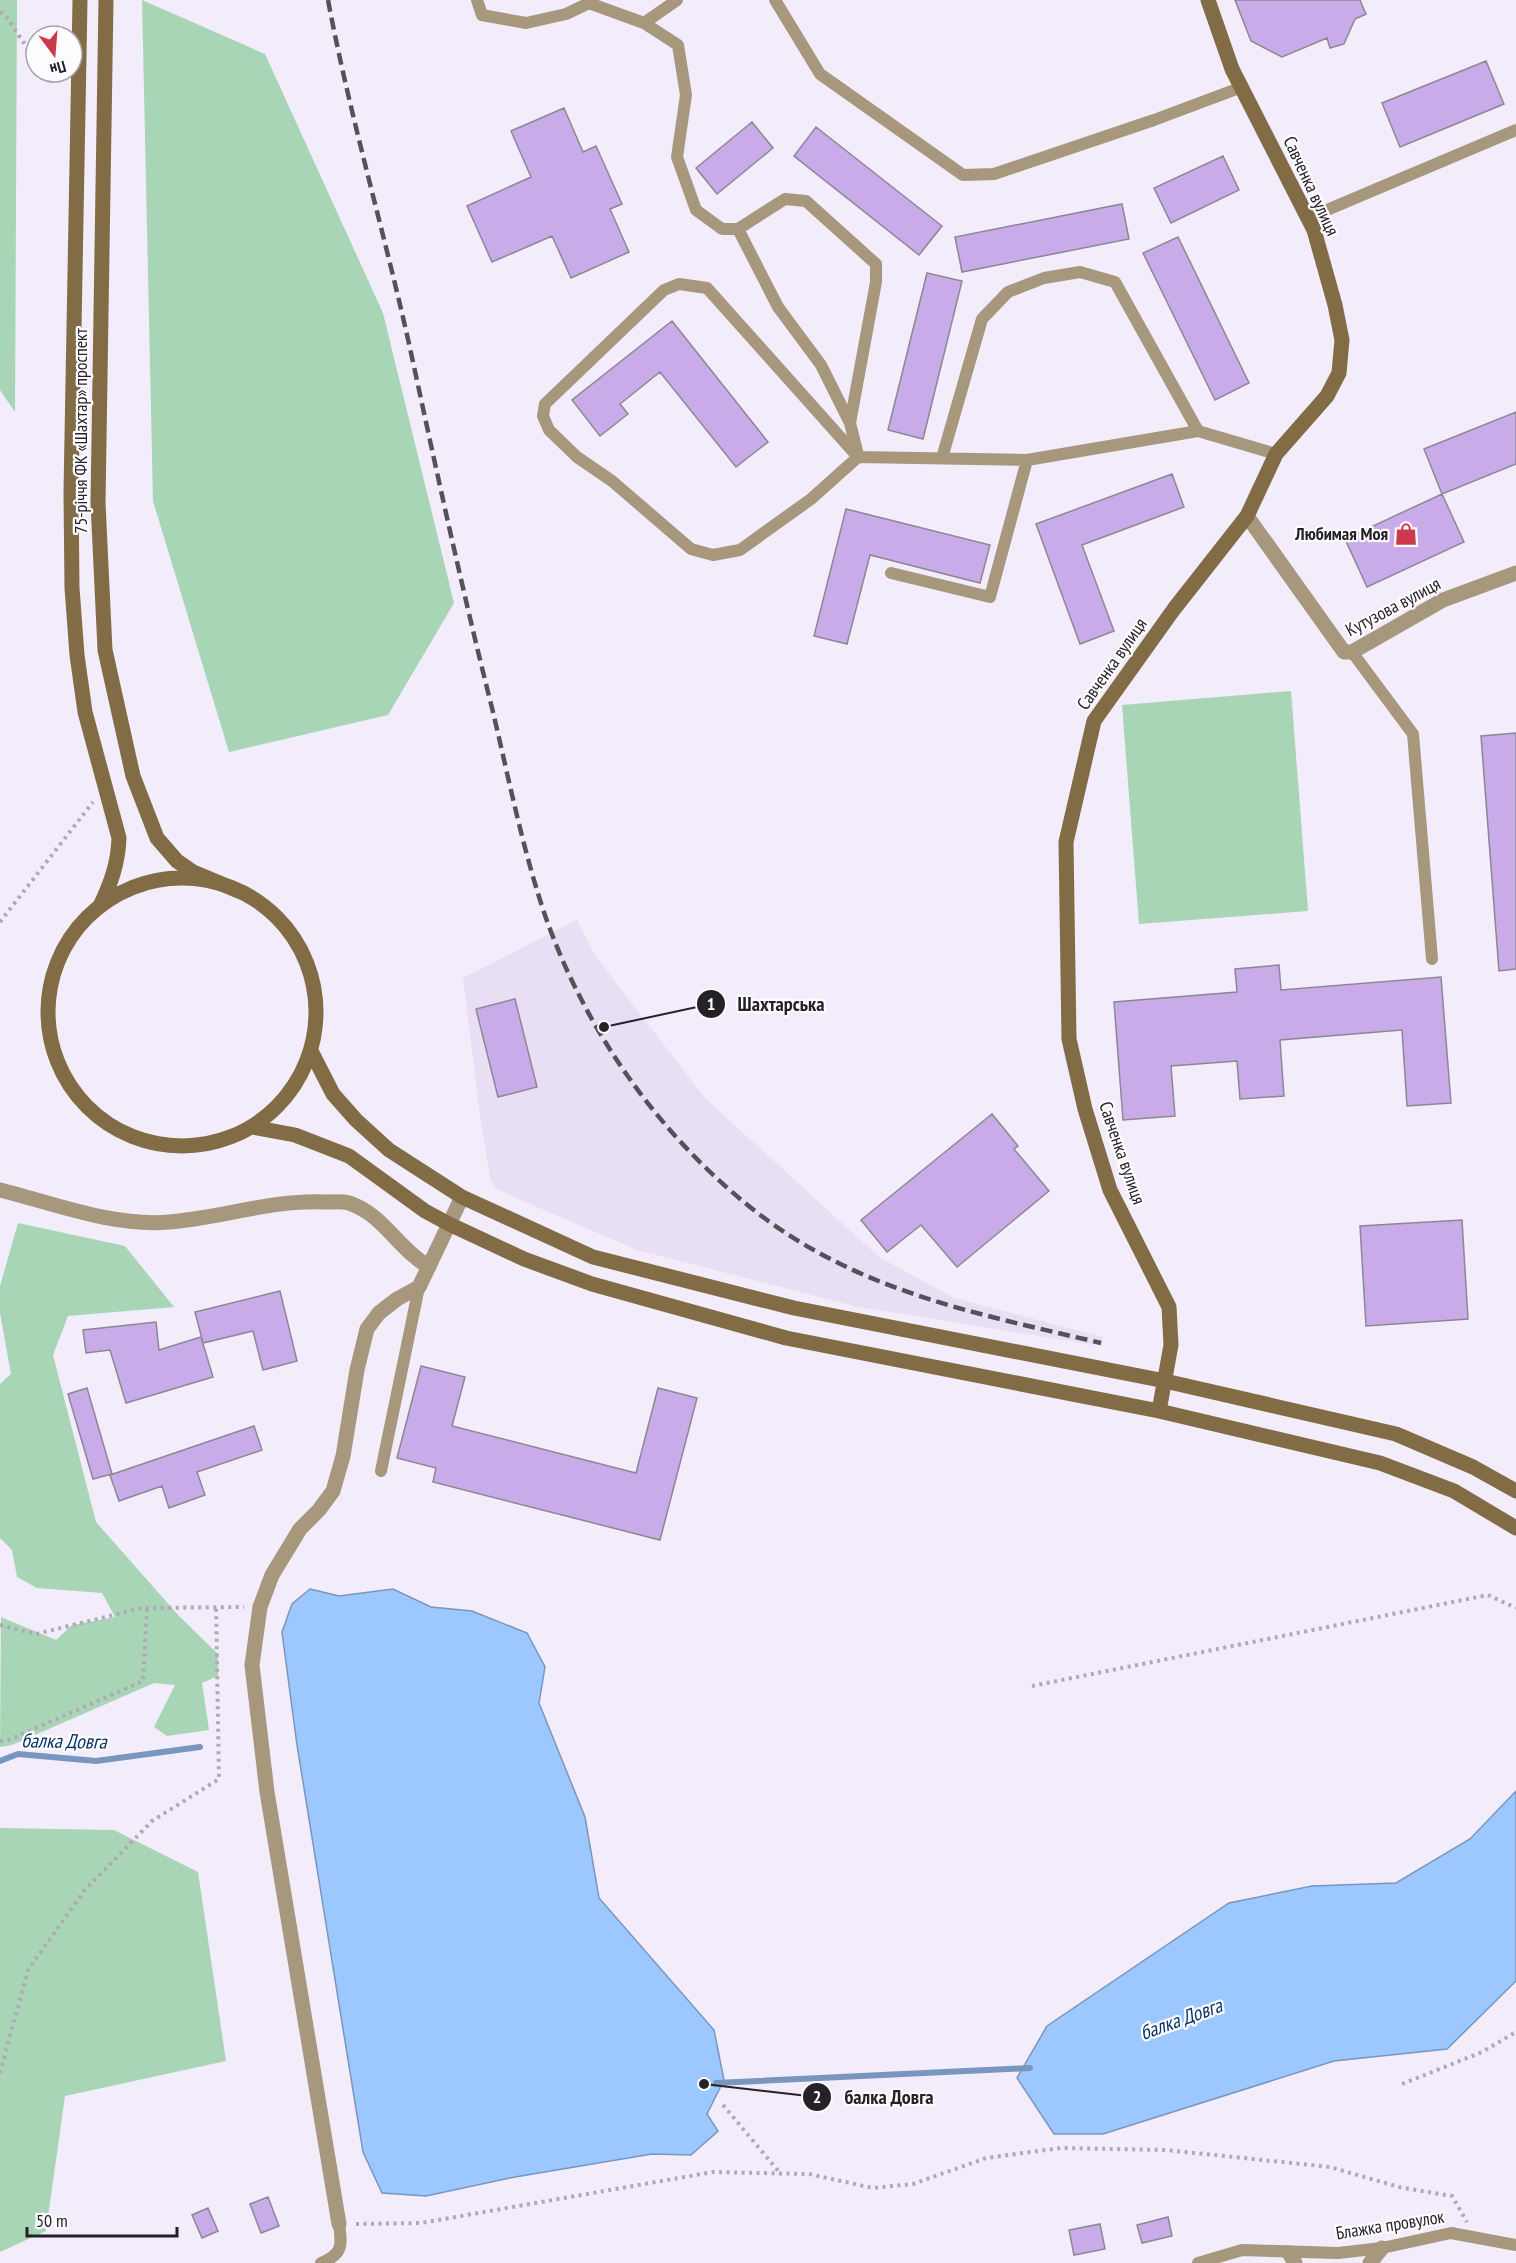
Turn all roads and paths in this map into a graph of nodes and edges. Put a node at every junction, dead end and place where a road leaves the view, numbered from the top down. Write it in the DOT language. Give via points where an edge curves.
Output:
graph roads {
  1 [pos="80,0"];
  2 [pos="106,0"];
  3 [pos="477,0"];
  4 [pos="677,0"];
  5 [pos="775,0"];
  6 [pos="1208,0"];
  7 [pos="589,1"];
  8 [pos="0,12"];
  9 [pos="644,23"];
  10 [pos="24,43"];
  11 [pos="1242,87"];
  12 [pos="1516,130"];
  13 [pos="1308,218"];
  14 [pos="738,229"];
  15 [pos="850,423"];
  16 [pos="1198,431"];
  17 [pos="1276,454"];
  18 [pos="858,457"];
  19 [pos="942,458"];
  20 [pos="1027,460"];
  21 [pos="1247,516"];
  22 [pos="891,573"];
  23 [pos="1516,573"];
  24 [pos="1352,652"];
  25 [pos="105,787"];
  26 [pos="241,892"];
  27 [pos="100,906"];
  28 [pos="0,922"];
  29 [pos="1432,959"];
  30 [pos="311,1051"];
  31 [pos="252,1127"];
  32 [pos="0,1190"];
  33 [pos="462,1197"];
  34 [pos="449,1224"];
  35 [pos="429,1268"];
  36 [pos="419,1287"];
  37 [pos="1164,1381"];
  38 [pos="1159,1411"];
  39 [pos="381,1471"];
  40 [pos="1516,1491"];
  41 [pos="1516,1528"];
  42 [pos="216,1605"];
  43 [pos="260,1607"];
  44 [pos="147,1608"];
  45 [pos="1516,1608"];
  46 [pos="0,1625"];
  47 [pos="1032,1686"];
  48 [pos="0,1741"];
  49 [pos="1516,2032"];
  50 [pos="0,2073"];
  51 [pos="1402,2084"];
  52 [pos="723,2105"];
  53 [pos="781,2173"];
  54 [pos="339,2224"];
  55 [pos="1476,2238"];
  56 [pos="1516,2245"];
  57 [pos="1382,2248"];
  58 [pos="1292,2258"];
  59 [pos="321,2263"];
  60 [pos="1198,2263"];
  61 [pos="1370,2263"];
  1 -- 25 [label="main road, 75-річчя ФК «Шахтар» проспект" via="72,588 85,712"];
  2 -- 26 [label="main road, 75-річчя ФК «Шахтар» проспект" via="98,503 105,650 133,777 157,838 193,872"];
  3 -- 7 [label="lane" via="482,15 526,23 566,14"];
  4 -- 9 [label="lane"];
  5 -- 11 [label="lane" via="820,74 963,175 994,174"];
  6 -- 11 [label="main road, Савченка вулиця"];
  7 -- 9 [label="lane"];
  8 -- 10 [label="path"];
  9 -- 14 [label="lane" via="678,45 686,95 677,157 696,210 722,229"];
  11 -- 13 [label="main road, Савченка вулиця"];
  12 -- 13 [label="lane"];
  13 -- 17 [label="main road, Савченка вулиця" via="1335,305 1342,340 1340,373 1327,396"];
  14 -- 15 [label="lane" via="778,307 821,365"];
  14 -- 15 [label="lane" via="785,199 806,201 876,264"];
  15 -- 18 [label="lane"];
  16 -- 17 [label="lane"];
  16 -- 19 [label="lane" via="1115,282 1080,272 1044,278 1008,292 982,319"];
  16 -- 20 [label="lane"];
  17 -- 21 [label="main road, Савченка вулиця"];
  18 -- 18 [label="lane" via="707,288 679,284 664,290 545,404 543,416 549,430 577,457 612,481 691,549 712,555 740,550 811,499"];
  18 -- 19 [label="lane"];
  19 -- 20 [label="lane"];
  20 -- 22 [label="lane" via="990,597"];
  21 -- 24 [label="street, Кутузова вулиця" via="1337,646"];
  21 -- 37 [label="main road, Савченка вулиця" via="1094,721 1066,842 1069,1039 1110,1190 1169,1307 1171,1346"];
  23 -- 24 [label="street, Кутузова вулиця" via="1443,600"];
  24 -- 29 [label="lane" via="1413,734"];
  25 -- 27 [label="main road, 75-річчя ФК «Шахтар» проспект" via="119,838 118,859"];
  25 -- 28 [label="path"];
  26 -- 27 [label="main road" via="202,880 169,879 122,892"];
  26 -- 30 [label="main road" via="272,913 300,951 311,976 316,1014"];
  27 -- 31 [label="main road" via="74,932 56,964 48,1000 49,1037 61,1072 89,1109 111,1127 144,1142 181,1147 218,1142"];
  30 -- 31 [label="main road" via="288,1094"];
  30 -- 33 [label="main road" via="333,1094 356,1120 389,1150"];
  31 -- 34 [label="main road" via="296,1135 349,1156"];
  32 -- 35 [label="street" via="114,1218 158,1222 286,1203 348,1203 373,1215 403,1249"];
  33 -- 34 [label="street"];
  33 -- 37 [label="main road" via="593,1257 794,1308"];
  34 -- 35 [label="street"];
  34 -- 38 [label="main road" via="524,1259 591,1284 786,1338"];
  35 -- 36 [label="street"];
  36 -- 39 [label="lane"];
  36 -- 43 [label="street" via="379,1313 367,1329 333,1491 300,1529 272,1575"];
  37 -- 38 [label="main road, Савченка вулиця"];
  37 -- 40 [label="main road" via="1396,1434 1473,1467"];
  38 -- 41 [label="main road" via="1380,1463 1454,1491"];
  42 -- 43 [label="path"];
  42 -- 44 [label="path"];
  42 -- 50 [label="path" via="219,1779 152,1821 84,1891 28,1970"];
  43 -- 54 [label="street" via="252,1665 267,1792"];
  44 -- 46 [label="path" via="36,1634"];
  44 -- 48 [label="path" via="143,1681"];
  45 -- 47 [label="path" via="1488,1595"];
  49 -- 51 [label="path" via="1482,2052"];
  52 -- 53 [label="path"];
  53 -- 54 [label="path" via="713,2172 421,2223"];
  53 -- 55 [label="path" via="809,2174 873,2188 913,2184 986,2158 1061,2148 1166,2150 1330,2167 1399,2187 1452,2196"];
  54 -- 59 [label="lane" via="340,2249 334,2258"];
  55 -- 56 [label="lane, Блажка провулок"];
  55 -- 57 [label="lane, Блажка провулок" via="1451,2233"];
  57 -- 58 [label="lane, Блажка провулок"];
  57 -- 61 [label="street"];
  58 -- 60 [label="lane, Блажка провулок" via="1242,2250"];
}
